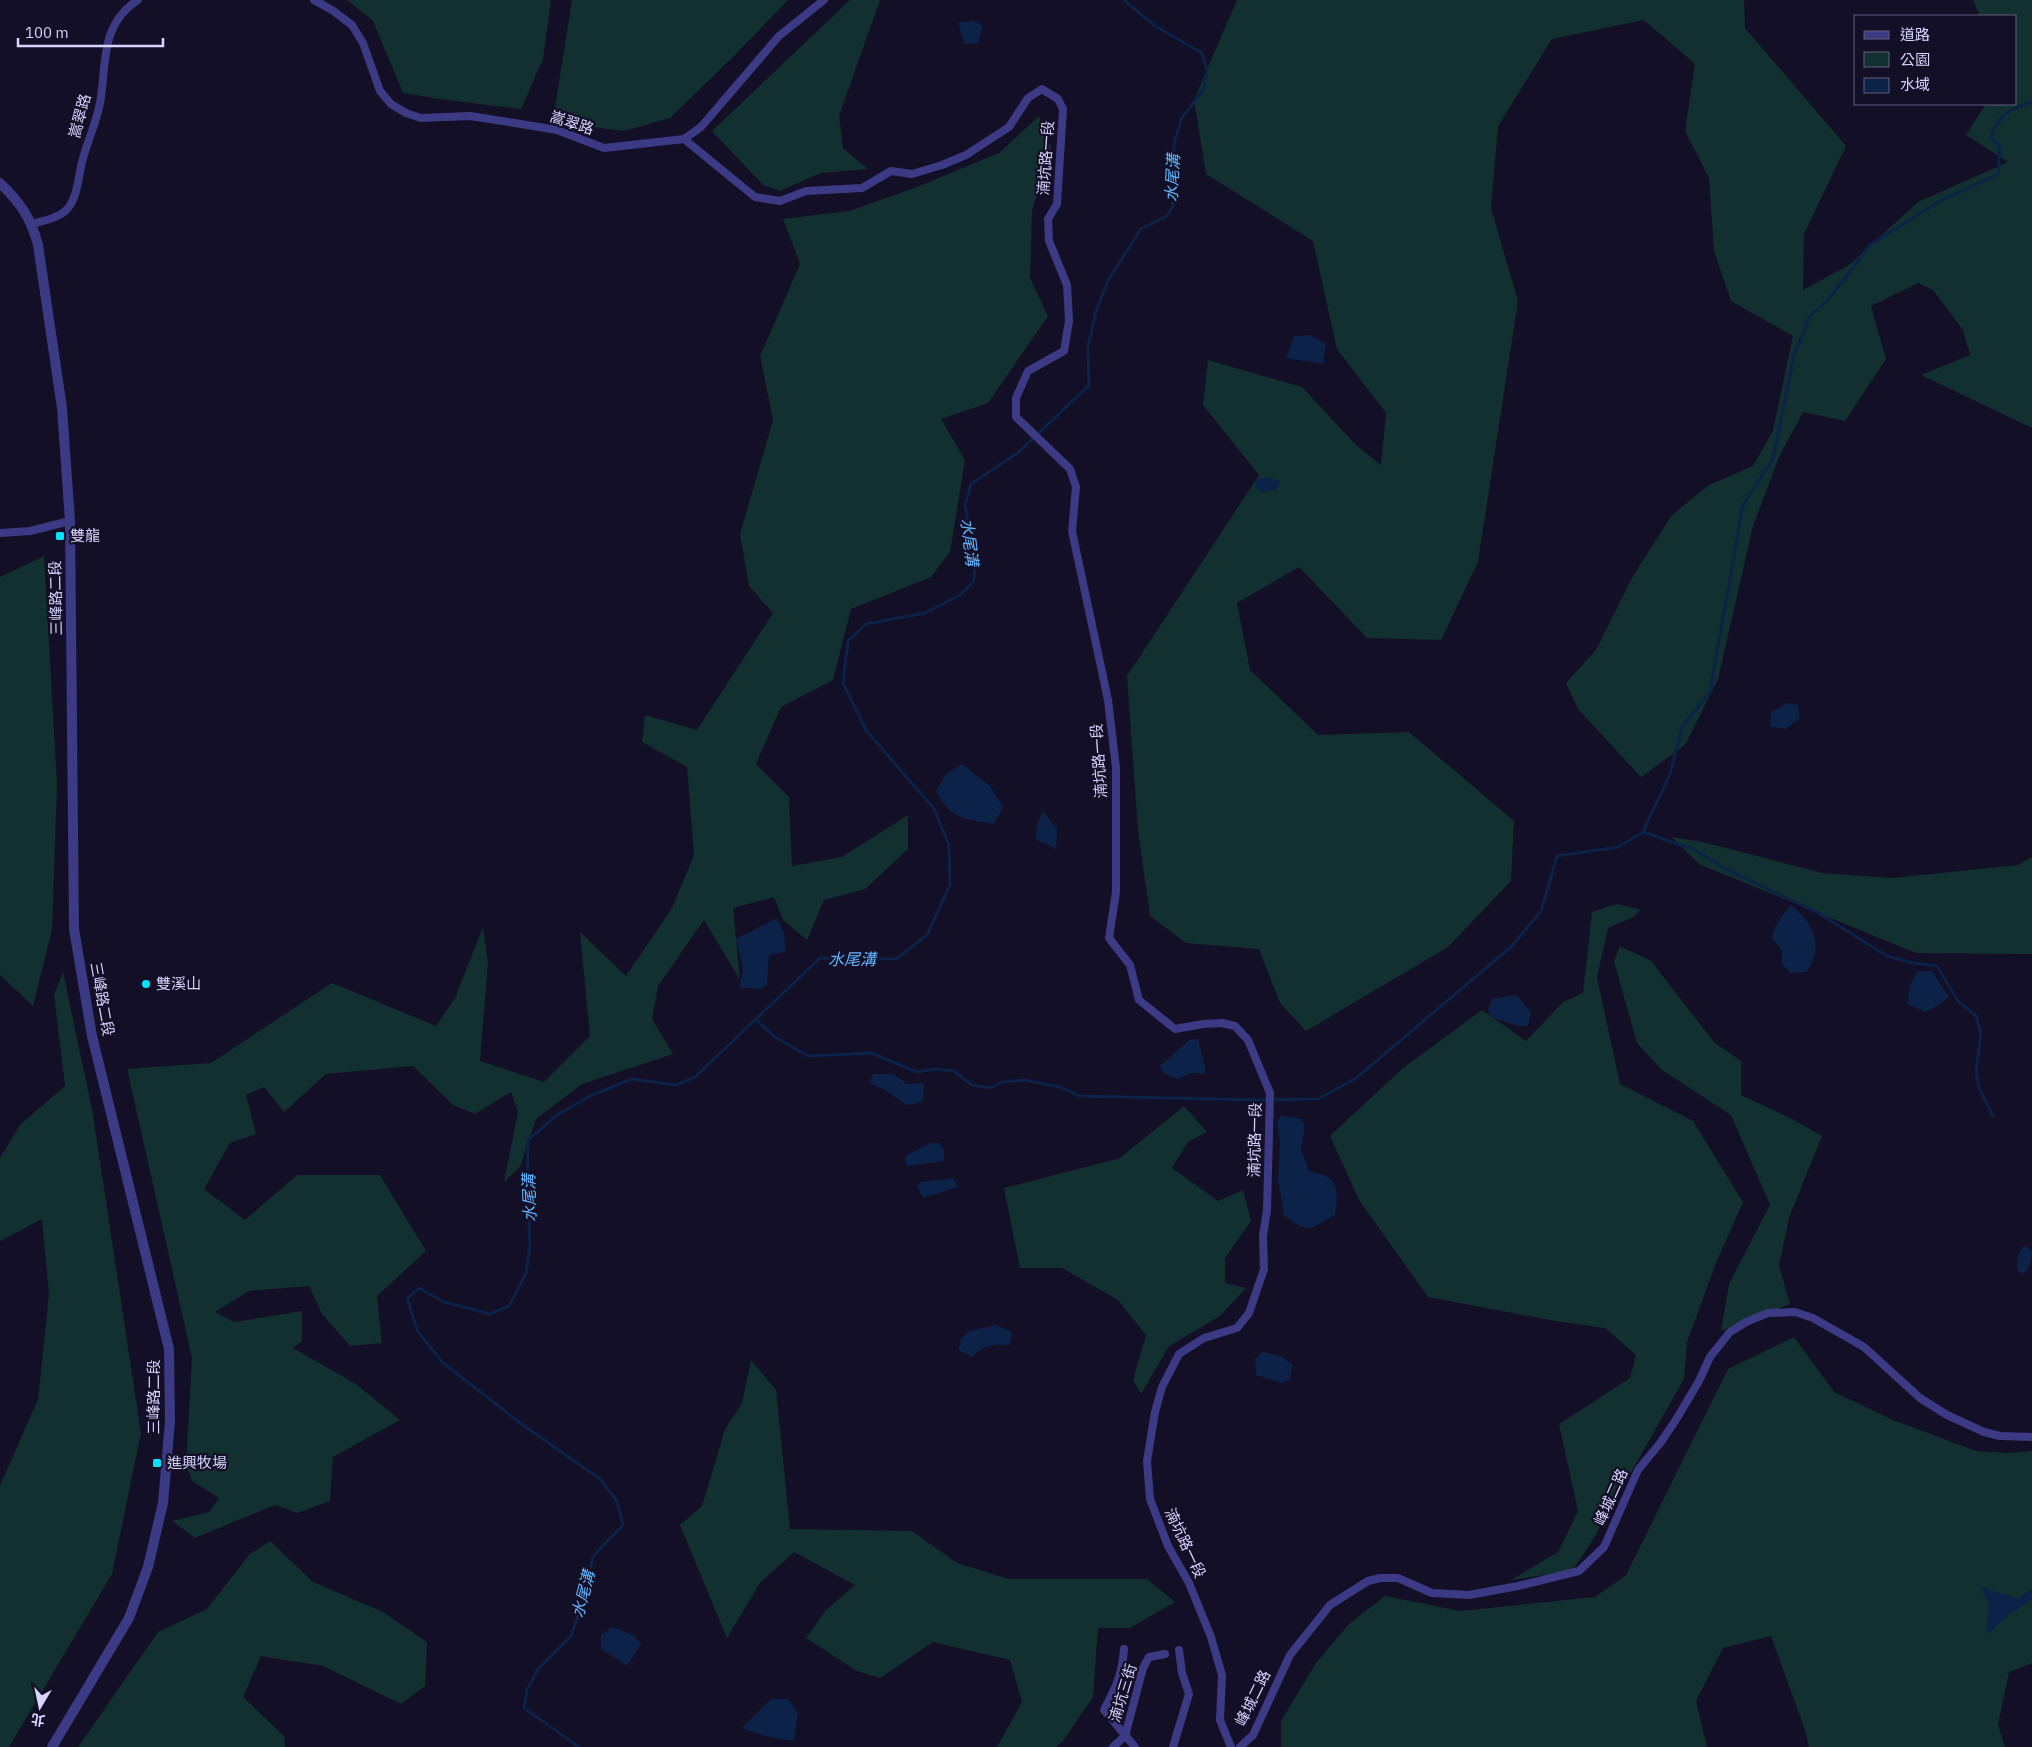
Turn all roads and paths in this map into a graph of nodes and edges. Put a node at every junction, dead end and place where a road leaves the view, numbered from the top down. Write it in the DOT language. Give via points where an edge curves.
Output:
graph roads {
  1 [pos="138,0"];
  2 [pos="314,0"];
  3 [pos="824,0"];
  4 [pos="684,138"];
  5 [pos="0,184"];
  6 [pos="32,224"];
  7 [pos="70,521"];
  8 [pos="0,533"];
  9 [pos="2032,1437"];
  10 [pos="1124,1649"];
  11 [pos="1179,1650"];
  12 [pos="1165,1654"];
  13 [pos="1125,1736"];
  14 [pos="52,1747"];
  15 [pos="1113,1747"];
  16 [pos="1134,1747"];
  17 [pos="1172,1747"];
  18 [pos="1231,1747"];
  19 [pos="1240,1747"];
  1 -- 6 [label="street, 嵩翠路" via="117,21 108,41 96,120 72,200 65,212"];
  2 -- 4 [label="street, 嵩翠路" via="352,25 363,43 380,91 391,104 406,113 421,118 470,116 556,130 604,148"];
  3 -- 4 [label="street" via="779,36 701,126"];
  4 -- 18 [label="street, 湳坑路一段" via="755,196 780,201 806,192 862,188 891,171 912,174 966,155 1009,127 1028,98 1042,89 1058,99 1063,108 1057,204 1048,219 1049,241 1067,285 1069,322 1064,350 1028,371 1016,398 1016,417 1070,469 1076,487 1072,531 1108,700 1116,768 1116,882 1109,938 1130,965 1138,1000 1175,1029 1202,1024 1235,1026 1248,1040 1270,1093 1264,1269 1249,1313 1237,1328 1204,1338 1179,1354 1162,1387 1147,1461 1150,1499 1168,1546 1189,1583 1211,1637 1222,1675 1220,1720"];
  5 -- 6 [label="street, 三峰路二段" via="16,199"];
  6 -- 7 [label="street, 三峰路二段" via="38,245 62,408"];
  7 -- 8 [label="street" via="30,531"];
  7 -- 14 [label="street, 三峰路二段" via="74,928 92,1036 169,1349 170,1422 162,1502 148,1567 124,1627"];
  9 -- 19 [label="street, 峰城二路" via="2000,1436 1947,1416 1920,1398 1864,1347 1813,1318 1796,1312 1768,1313 1730,1332 1710,1357 1677,1418 1638,1470 1604,1547 1580,1571 1469,1594 1432,1593 1398,1578 1368,1581 1330,1605 1290,1655 1253,1735"];
  10 -- 13 [label="street" via="1117,1686 1104,1710"];
  11 -- 17 [label="street" via="1189,1694"];
  12 -- 13 [label="street, 湳坑三街" via="1149,1657 1143,1668"];
  13 -- 15 [label="street, 湳坑三街"];
  13 -- 16 [label="street"];
}
